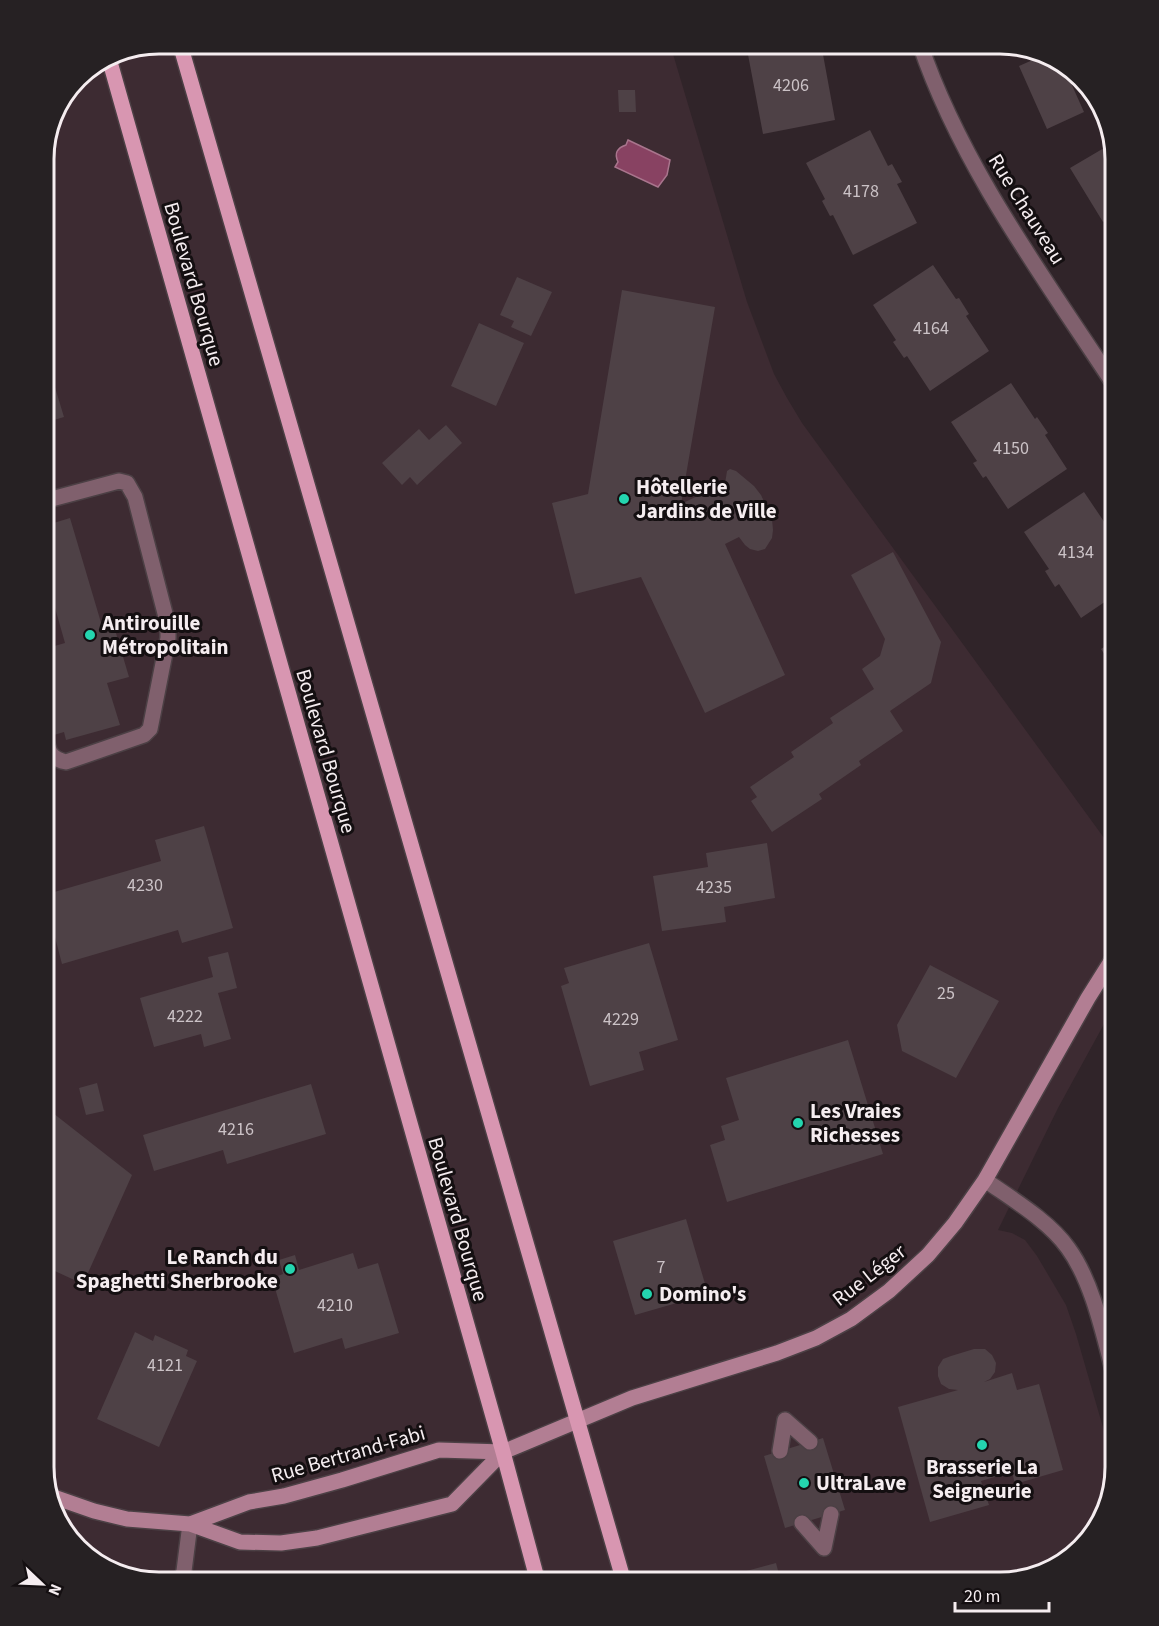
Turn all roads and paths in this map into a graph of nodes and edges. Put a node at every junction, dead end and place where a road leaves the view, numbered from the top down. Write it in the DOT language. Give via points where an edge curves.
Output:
graph roads {
  1 [pos="183,54"];
  2 [pos="924,54"];
  3 [pos="111,66"];
  4 [pos="1105,369"];
  5 [pos="54,498"];
  6 [pos="54,758"];
  7 [pos="1105,972"];
  8 [pos="985,1180"];
  9 [pos="1105,1340"];
  10 [pos="577,1421"];
  11 [pos="810,1442"];
  12 [pos="780,1451"];
  13 [pos="503,1452"];
  14 [pos="59,1499"];
  15 [pos="831,1514"];
  16 [pos="802,1523"];
  17 [pos="190,1524"];
  18 [pos="184,1572"];
  19 [pos="535,1572"];
  20 [pos="621,1572"];
  1 -- 10 [label="main road"];
  2 -- 4 [label="street, Rue Chauveau" via="971,159"];
  3 -- 13 [label="main road, Boulevard Bourque"];
  5 -- 6 [label="street" via="119,481 127,483 135,497 168,638 150,729 144,735 66,762"];
  7 -- 8 [label="street, Rue Léger"];
  8 -- 9 [label="street" via="1025,1208 1068,1247"];
  8 -- 10 [label="street, Rue Léger" via="928,1255 848,1321 777,1353 632,1398"];
  10 -- 13 [label="street, Rue Léger"];
  10 -- 20 [label="main road"];
  11 -- 12 [label="street" via="785,1420"];
  13 -- 17 [label="street, Rue Bertrand-Fabi" via="439,1450 284,1496 249,1502"];
  13 -- 17 [label="street, Rue Bertrand-Fabi" via="452,1504 317,1538 281,1543 240,1542"];
  13 -- 19 [label="main road, Boulevard Bourque"];
  14 -- 17 [label="street, Rue Bertrand-Fabi" via="127,1519"];
  15 -- 16 [label="street" via="824,1548"];
  17 -- 18 [label="street"];
}
